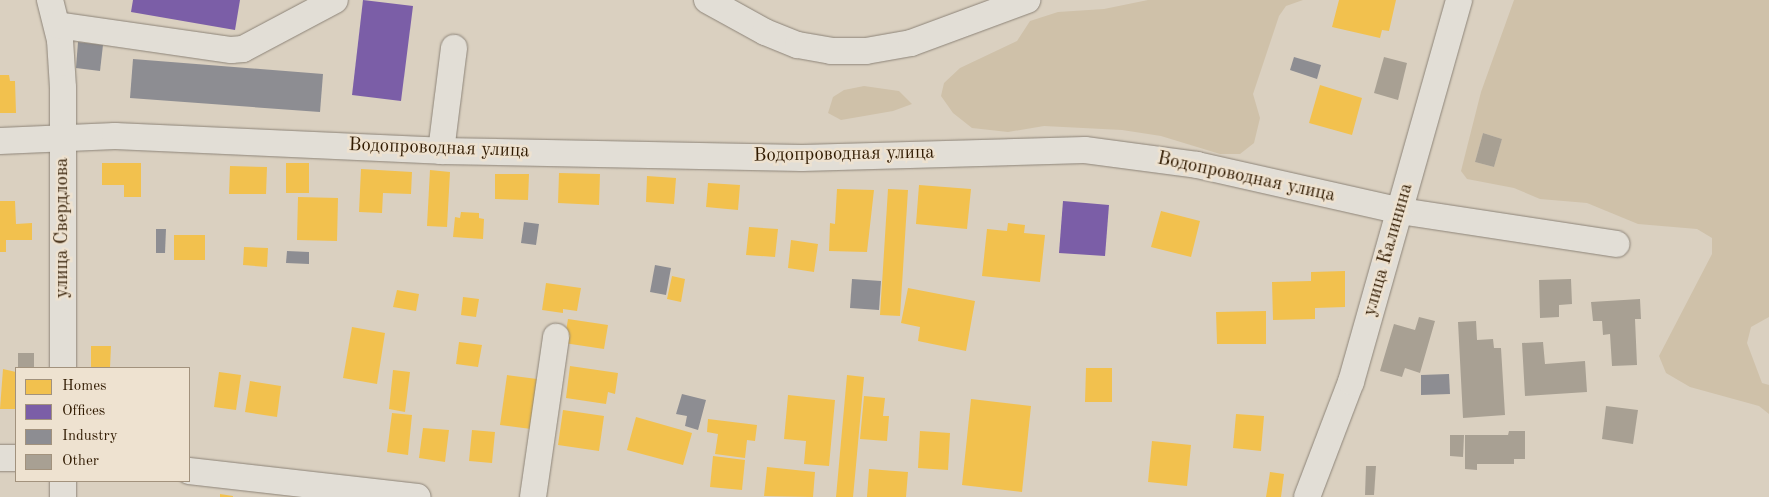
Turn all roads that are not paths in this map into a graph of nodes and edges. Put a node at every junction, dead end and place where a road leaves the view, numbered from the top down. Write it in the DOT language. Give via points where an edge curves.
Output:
graph roads {
  1 [pos="50,0"];
  2 [pos="335,0"];
  3 [pos="707,0"];
  4 [pos="1027,0"];
  5 [pos="1459,0"];
  6 [pos="57,25"];
  7 [pos="454,48"];
  8 [pos="63,137"];
  9 [pos="0,140"];
  10 [pos="441,151"];
  11 [pos="1401,211"];
  12 [pos="1616,244"];
  13 [pos="556,337"];
  14 [pos="63,367"];
  15 [pos="0,458"];
  16 [pos="15,458"];
  17 [pos="190,471"];
  18 [pos="63,482"];
  19 [pos="63,497"];
  20 [pos="418,497"];
  21 [pos="533,497"];
  22 [pos="1307,497"];
  1 -- 6 [label="street, улица Свердлова"];
  2 -- 6 [label="street" via="244,49 231,50"];
  3 -- 4 [label="street" via="765,32 798,45 831,51 866,51 911,43"];
  5 -- 11 [label="street, улица Калинина"];
  6 -- 8 [label="street, улица Свердлова" via="63,88"];
  7 -- 10 [label="street"];
  8 -- 9 [label="street, Водопроводная улица"];
  8 -- 10 [label="street, Водопроводная улица" via="115,136"];
  8 -- 14 [label="street, улица Свердлова"];
  10 -- 11 [label="street, Водопроводная улица" via="802,158 1085,150 1197,165"];
  11 -- 12 [label="street, Водопроводная улица"];
  11 -- 22 [label="street, улица Калинина" via="1346,398"];
  13 -- 21 [label="street"];
  15 -- 16 [label="street"];
  17 -- 20 [label="street"];
  18 -- 19 [label="street"];
}
